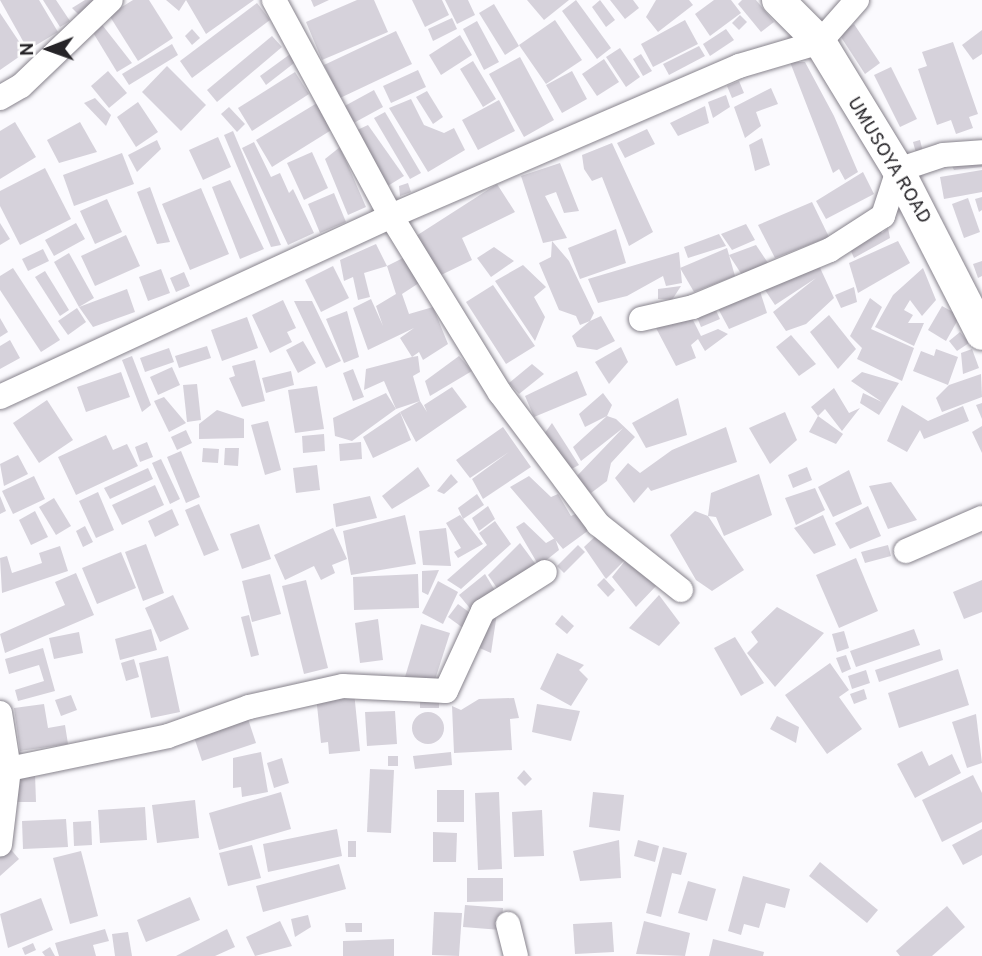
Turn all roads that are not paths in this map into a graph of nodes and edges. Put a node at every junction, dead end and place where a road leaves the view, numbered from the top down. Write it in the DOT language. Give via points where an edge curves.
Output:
graph roads {
  1 [pos="111,0"];
  2 [pos="274,0"];
  3 [pos="778,0"];
  4 [pos="857,0"];
  5 [pos="820,42"];
  6 [pos="0,98"];
  7 [pos="982,152"];
  8 [pos="898,170"];
  9 [pos="391,216"];
  10 [pos="641,318"];
  11 [pos="982,334"];
  12 [pos="0,397"];
  13 [pos="982,518"];
  14 [pos="906,551"];
  15 [pos="545,572"];
  16 [pos="681,590"];
  17 [pos="0,713"];
  18 [pos="9,769"];
  19 [pos="0,844"];
  20 [pos="508,924"];
  21 [pos="516,956"];
  1 -- 6 [label="street" via="22,86"];
  2 -- 9 [label="street"];
  3 -- 5 [label="main road, UMUSOYA ROAD"];
  4 -- 5 [label="street"];
  5 -- 8 [label="main road, UMUSOYA ROAD"];
  5 -- 9 [label="street" via="739,66"];
  7 -- 8 [label="street" via="943,155"];
  8 -- 10 [label="street" via="883,216 830,250 693,307"];
  8 -- 11 [label="main road, UMUSOYA ROAD"];
  9 -- 12 [label="street"];
  9 -- 16 [label="street" via="499,393 598,524"];
  13 -- 14 [label="street"];
  15 -- 18 [label="street" via="483,611 446,691 342,687 248,707 168,736"];
  17 -- 18 [label="street"];
  18 -- 19 [label="street"];
  20 -- 21 [label="street"];
}
